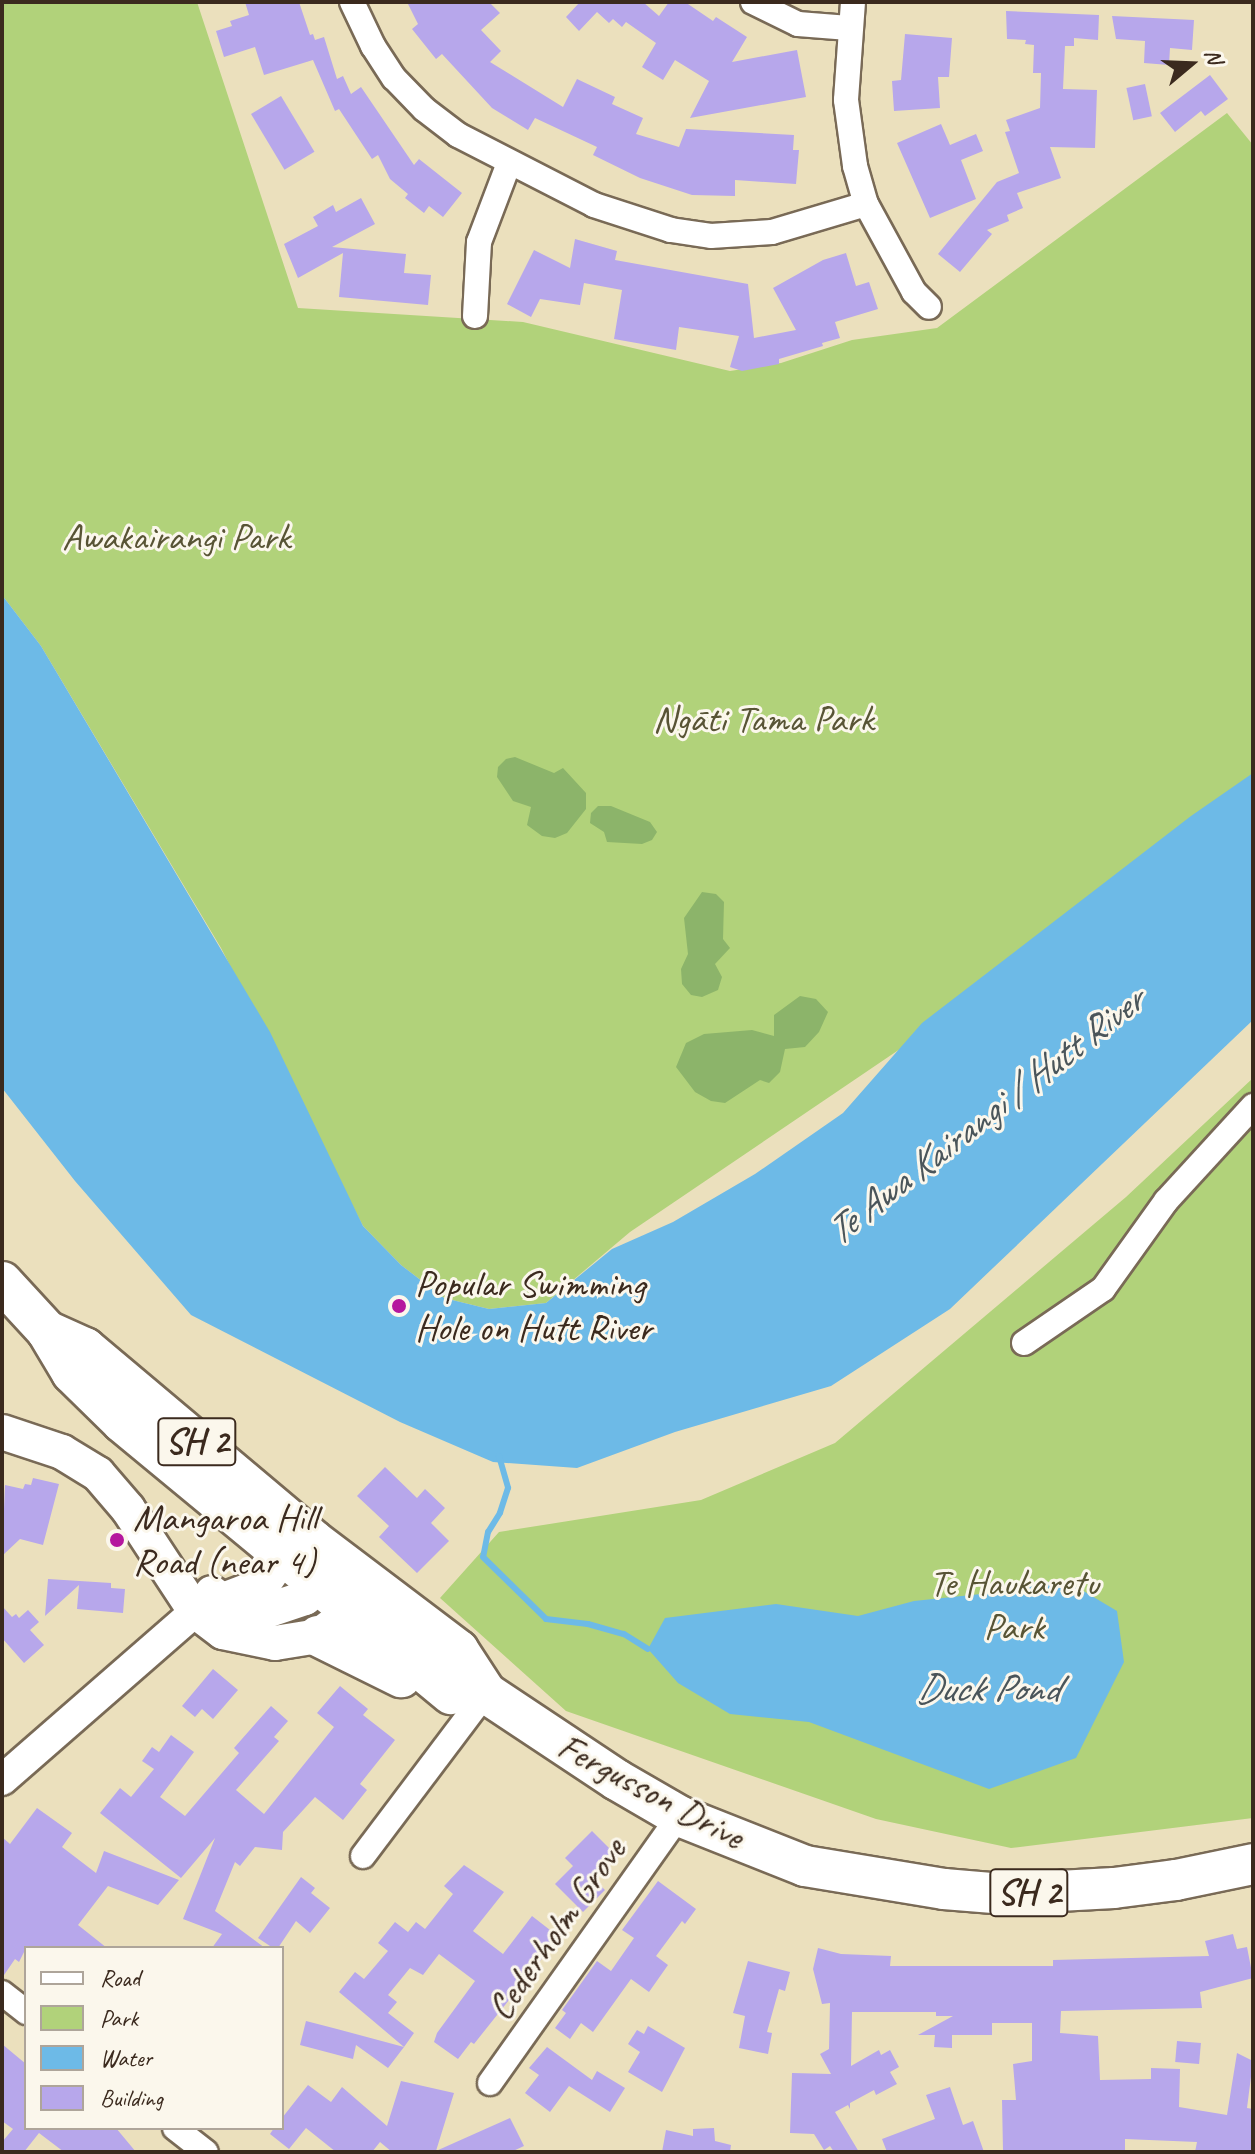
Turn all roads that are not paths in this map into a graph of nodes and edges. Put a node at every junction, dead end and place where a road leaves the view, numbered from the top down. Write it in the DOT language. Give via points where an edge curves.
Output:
graph roads {
  1 [pos="352,2"];
  2 [pos="753,2"];
  3 [pos="853,2"];
  4 [pos="849,28"];
  5 [pos="509,163"];
  6 [pos="866,204"];
  7 [pos="929,307"];
  8 [pos="475,316"];
  9 [pos="1253,1106"];
  10 [pos="2,1282"];
  11 [pos="47,1331"];
  12 [pos="1024,1343"];
  13 [pos="2,1422"];
  14 [pos="2,1432"];
  15 [pos="279,1556"];
  16 [pos="346,1586"];
  17 [pos="211,1603"];
  18 [pos="318,1636"];
  19 [pos="468,1694"];
  20 [pos="2,1780"];
  21 [pos="679,1816"];
  22 [pos="363,1856"];
  23 [pos="1253,1864"];
  24 [pos="2,1993"];
  25 [pos="24,2010"];
  26 [pos="490,2083"];
  27 [pos="178,2130"];
  28 [pos="206,2152"];
  1 -- 5 [label="street" via="394,78 458,135"];
  2 -- 4 [label="street" via="798,24"];
  3 -- 4 [label="street"];
  4 -- 6 [label="street" via="846,100"];
  5 -- 6 [label="street" via="634,220 711,236 772,232"];
  5 -- 8 [label="street" via="479,242"];
  6 -- 7 [label="street" via="914,292"];
  9 -- 12 [label="street" via="1166,1201 1103,1289"];
  10 -- 11 [label="highway, SH 2"];
  11 -- 15 [label="highway, SH 2" via="72,1373 122,1422"];
  11 -- 16 [label="highway, SH 2" via="85,1348"];
  13 -- 17 [label="main road" via="43,1423 100,1447 147,1497"];
  14 -- 17 [label="main road" via="62,1452 98,1474"];
  15 -- 16 [label="highway, SH 2"];
  15 -- 17 [label="highway" via="255,1591"];
  16 -- 17 [label="main road" via="260,1613"];
  16 -- 18 [label="main road"];
  16 -- 19 [label="highway, Fergusson Drive / SH 2" via="458,1650"];
  17 -- 18 [label="main road" via="223,1632 275,1643"];
  17 -- 20 [label="street"];
  18 -- 19 [label="highway" via="405,1679"];
  19 -- 21 [label="highway, Fergusson Drive / SH 2" via="530,1725"];
  19 -- 22 [label="street"];
  21 -- 23 [label="highway, Fergusson Drive / SH 2" via="805,1866 1003,1894 1114,1888"];
  21 -- 26 [label="street, Cederholm Grove"];
  24 -- 25 [label="street"];
  27 -- 28 [label="street"];
}
